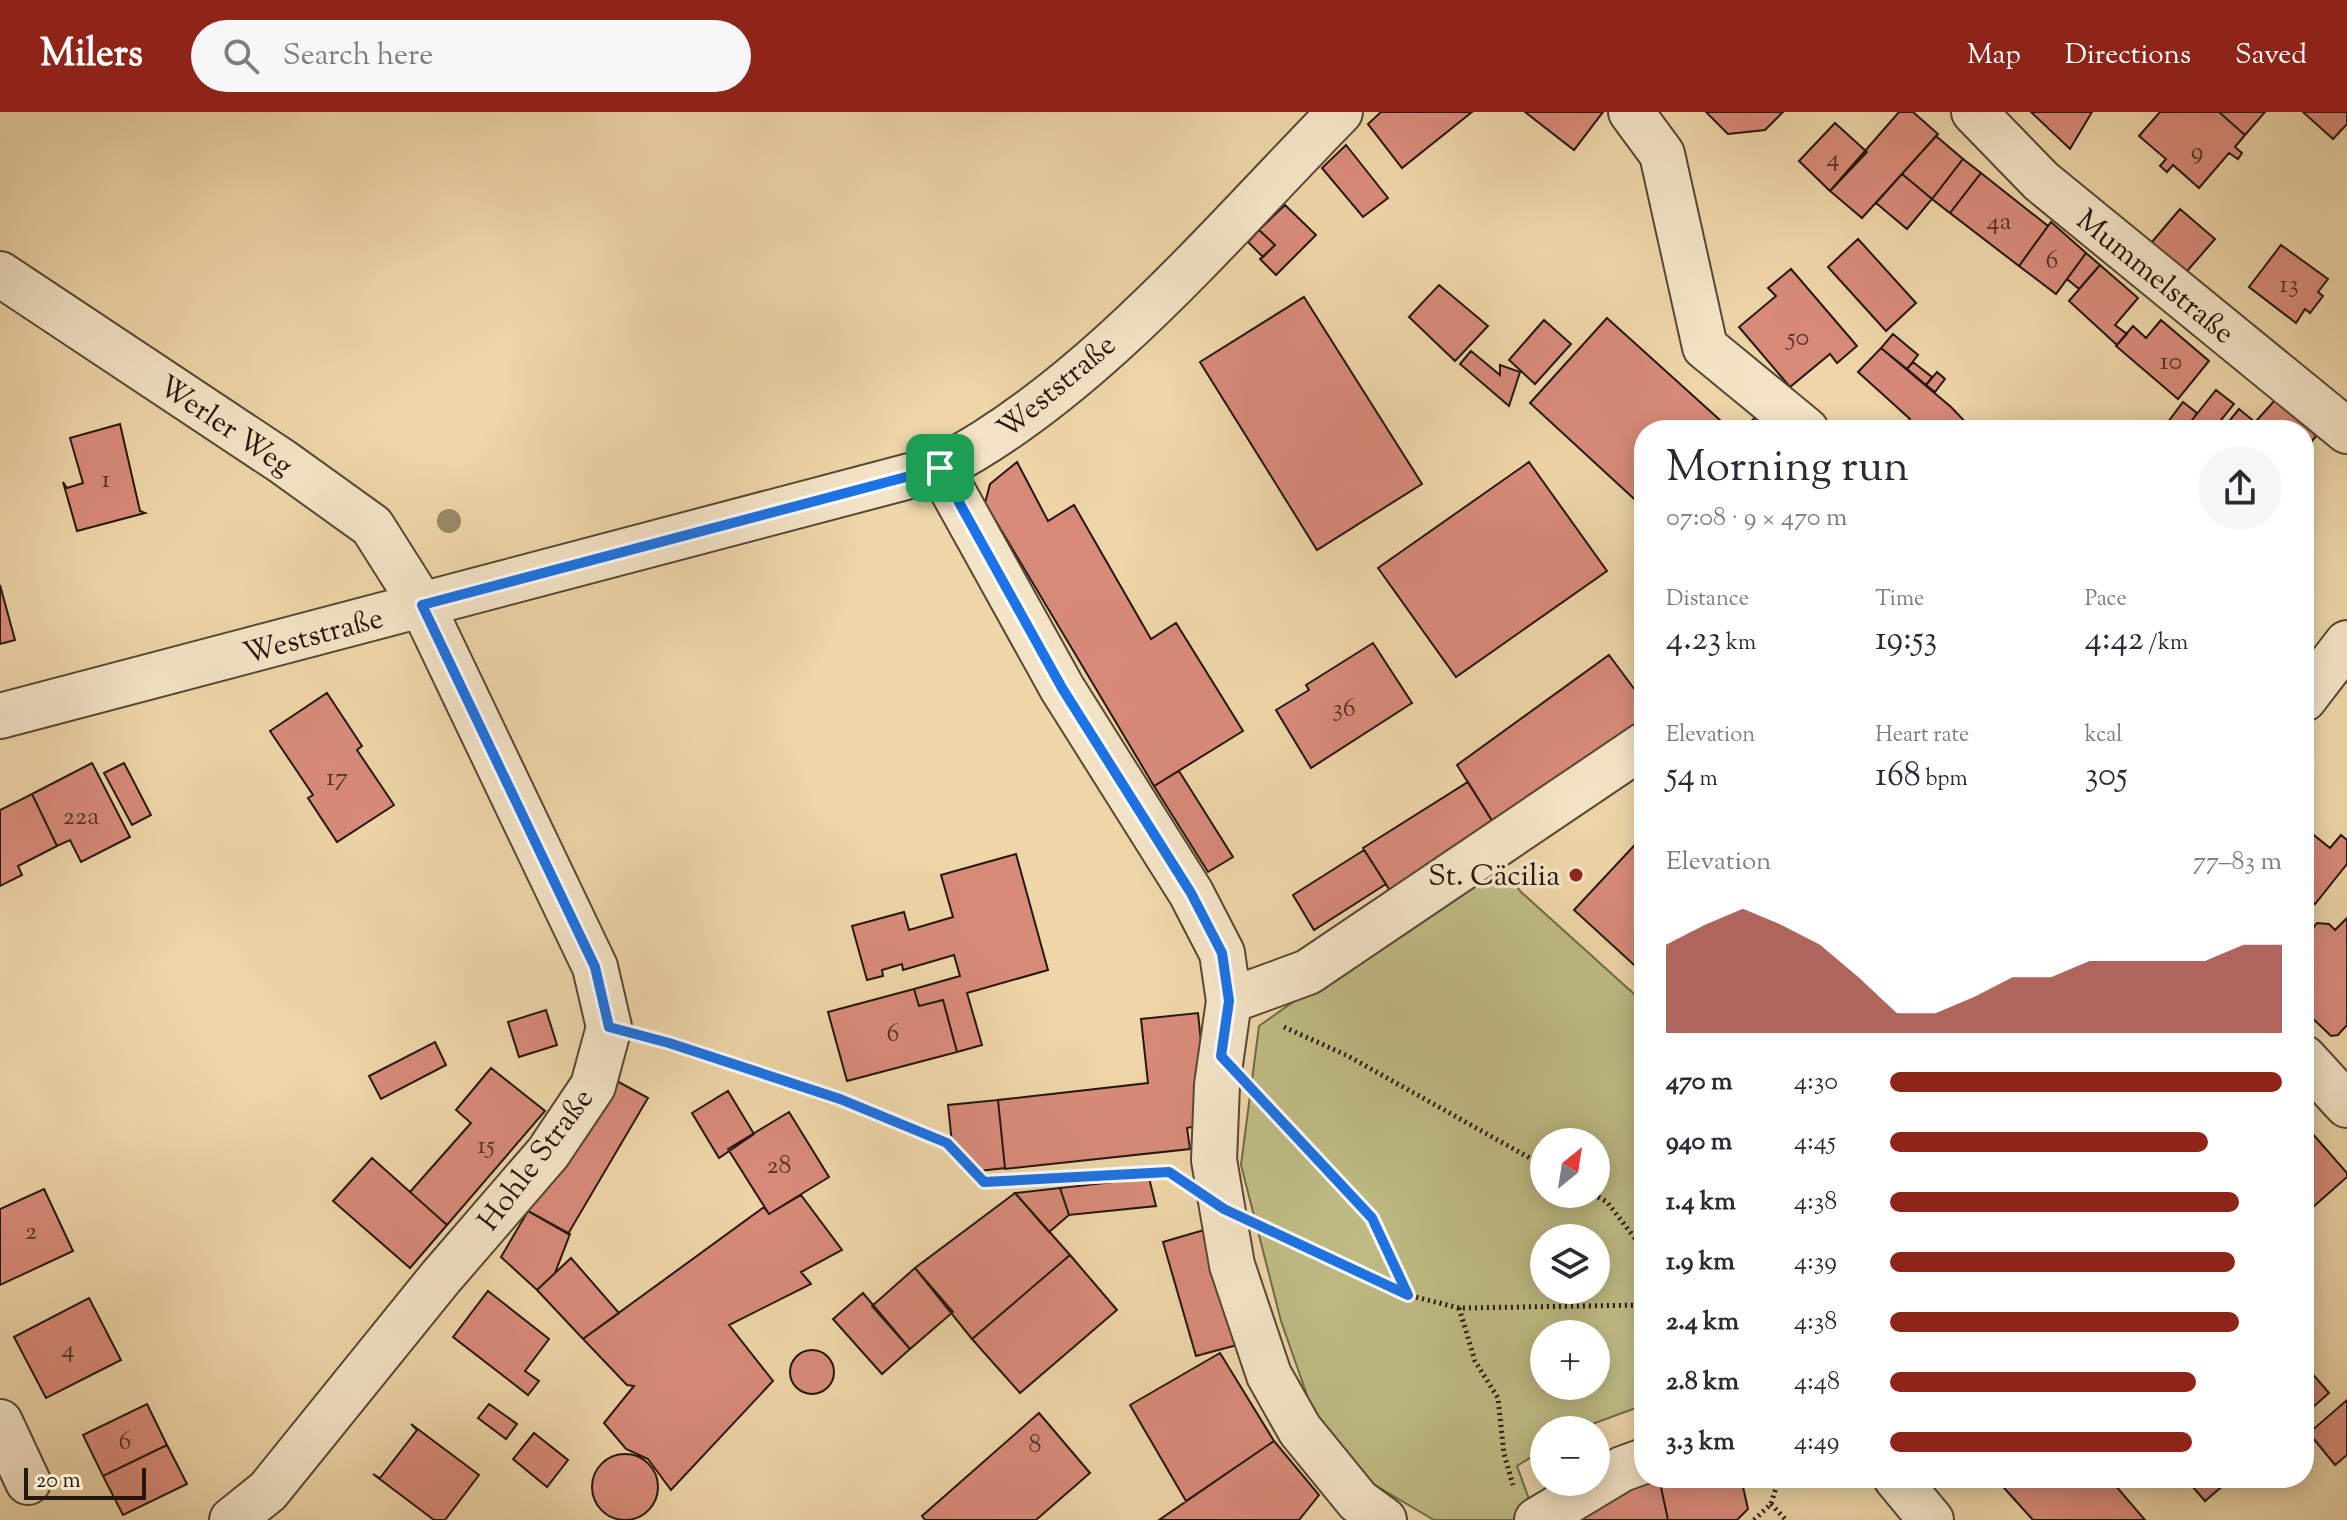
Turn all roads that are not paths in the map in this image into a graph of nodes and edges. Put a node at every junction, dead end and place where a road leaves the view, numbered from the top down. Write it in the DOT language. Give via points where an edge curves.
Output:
graph roads {
  1 [pos="1340,112"];
  2 [pos="1631,112"];
  3 [pos="1974,112"];
  4 [pos="0,274"];
  5 [pos="1794,420"];
  6 [pos="2347,431"];
  7 [pos="940,468"];
  8 [pos="422,605"];
  9 [pos="2347,643"];
  10 [pos="2314,686"];
  11 [pos="0,716"];
  12 [pos="1634,752"];
  13 [pos="1229,1001"];
  14 [pos="2314,1069"];
  15 [pos="2347,1105"];
  16 [pos="0,1422"];
  17 [pos="1634,1465"];
  18 [pos="28,1482"];
  19 [pos="1904,1488"];
  20 [pos="1526,1507"];
  21 [pos="1358,1514"];
  22 [pos="232,1520"];
  23 [pos="1931,1520"];
  1 -- 7 [label="street, Weststraße" via="1046,403"];
  2 -- 5 [label="street" via="1662,154 1705,347"];
  3 -- 6 [label="street, Mummelstraße" via="2041,181"];
  4 -- 8 [label="street, Werler Weg" via="372,526"];
  7 -- 8 [label="street, Weststraße"];
  7 -- 13 [label="street" via="1062,688 1191,893 1222,953"];
  8 -- 11 [label="street, Weststraße"];
  8 -- 22 [label="street, Hohle Straße" via="595,967 609,1027 593,1086 548,1153 268,1491"];
  9 -- 10 [label="street"];
  12 -- 13 [label="street" via="1308,972"];
  13 -- 21 [label="street" via="1214,1160 1232,1265 1269,1375"];
  14 -- 15 [label="street"];
  16 -- 18 [label="street"];
  17 -- 20 [label="street"];
  19 -- 23 [label="street"];
}
